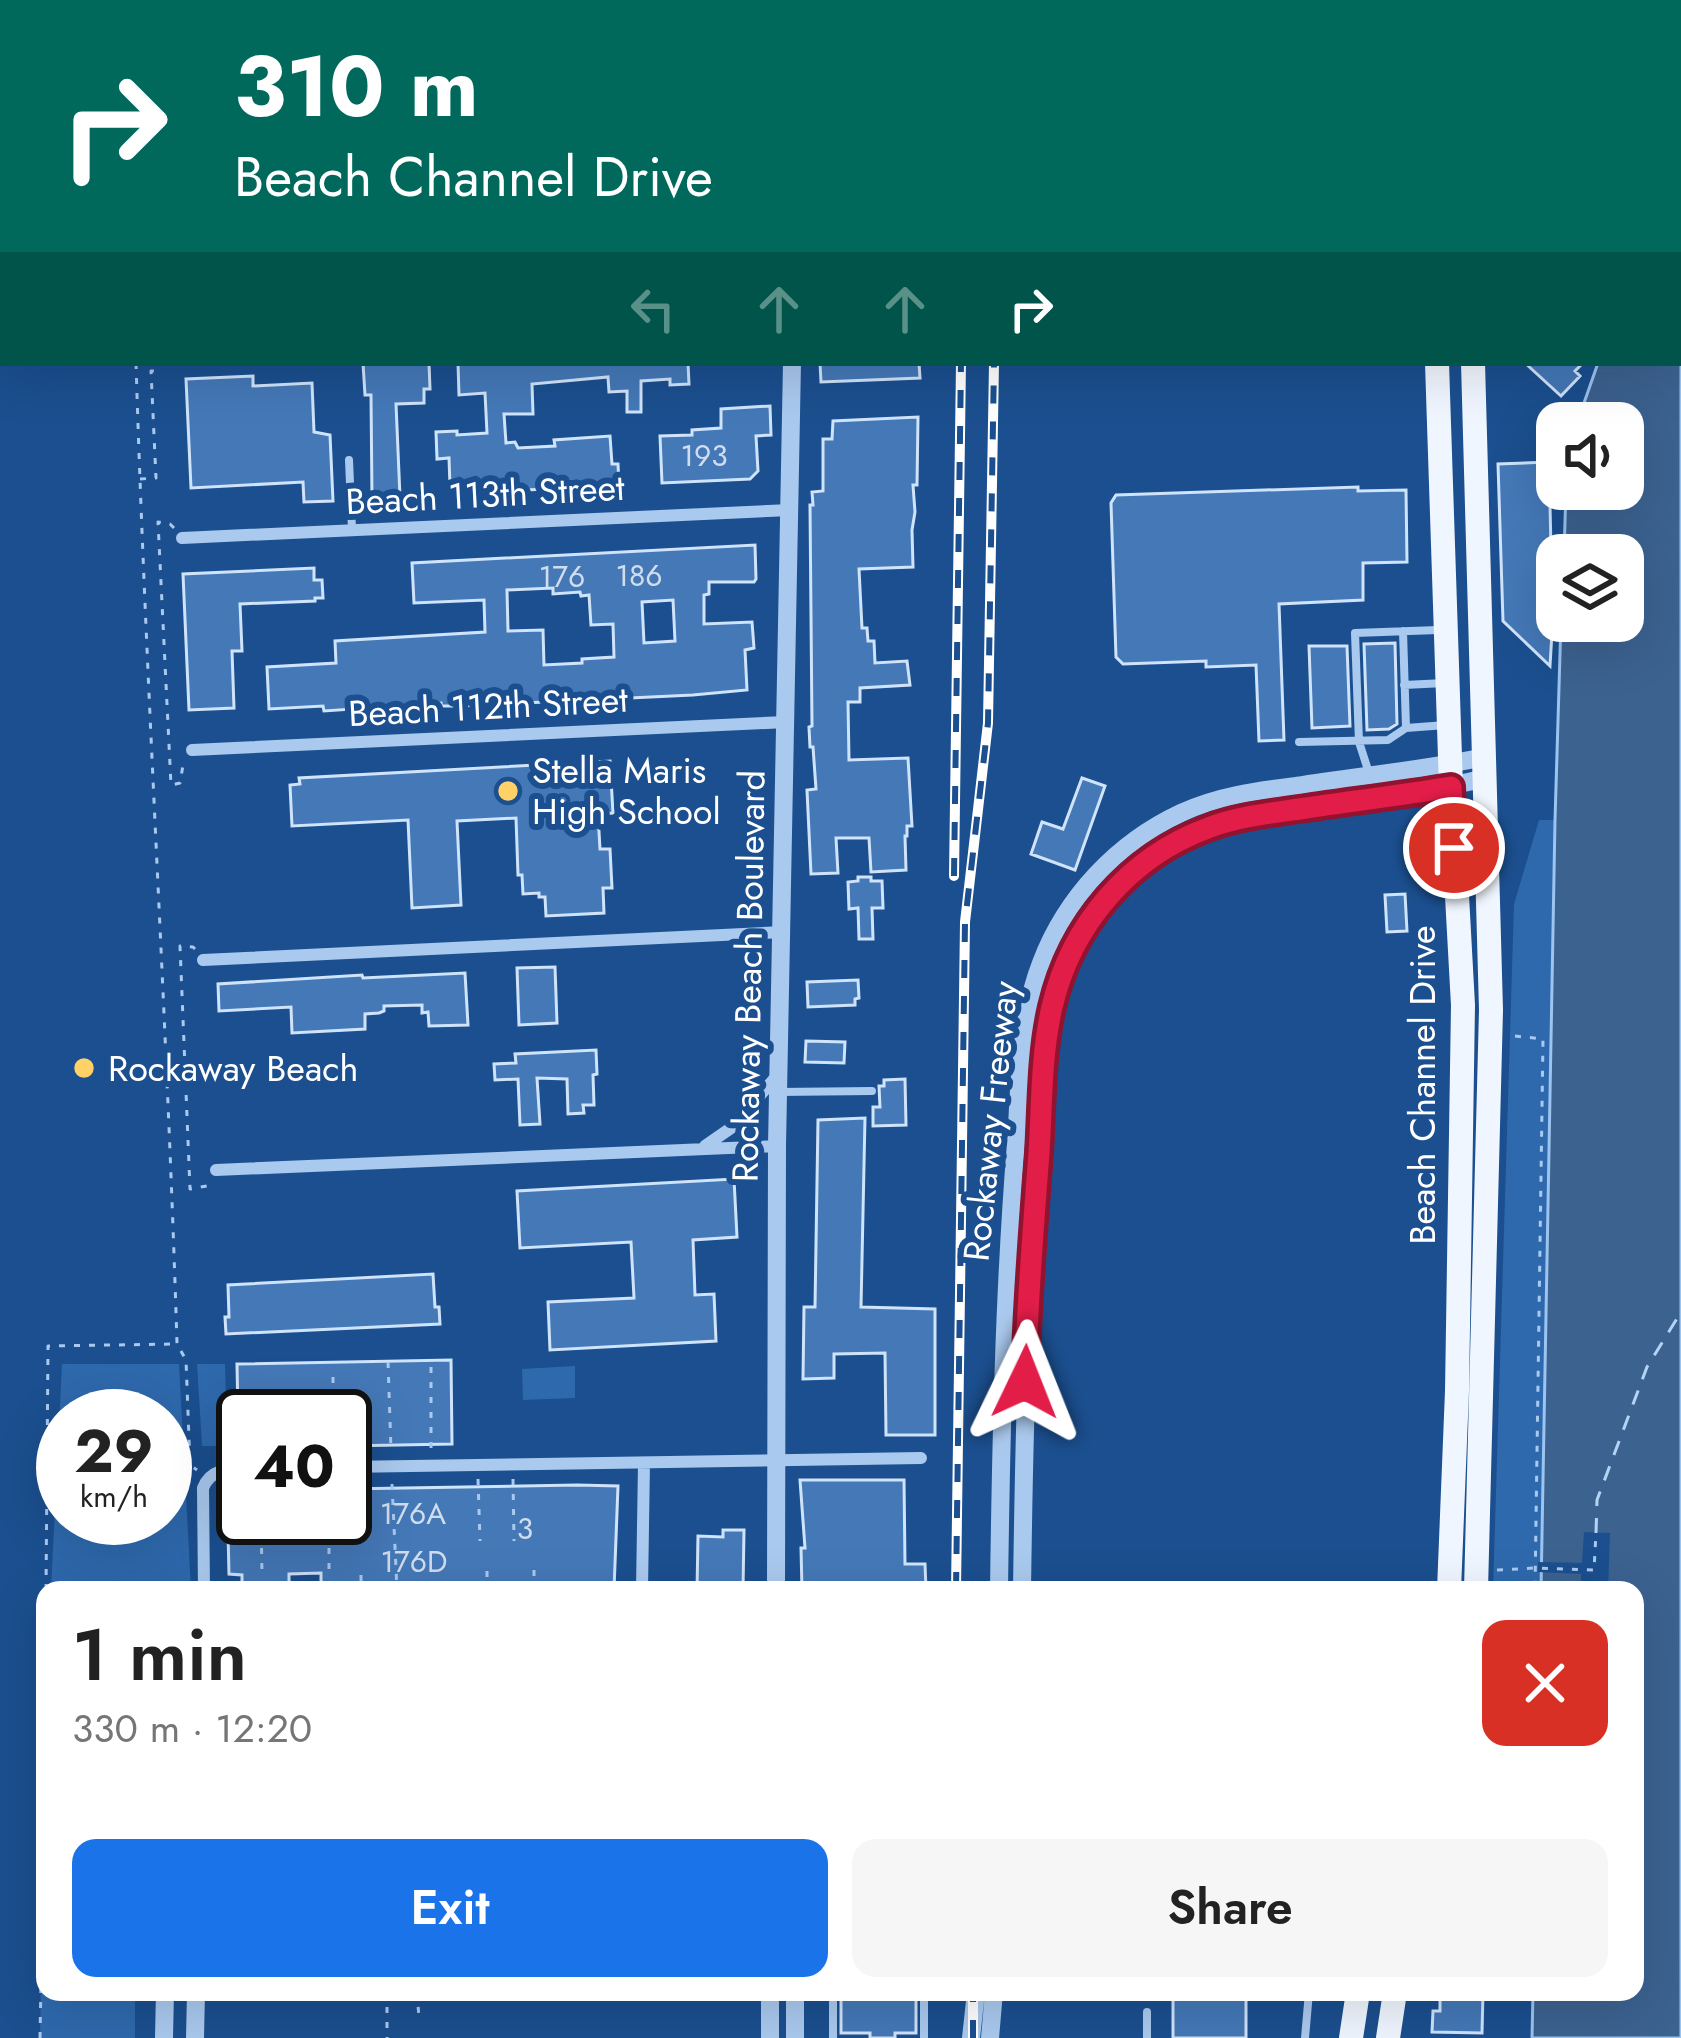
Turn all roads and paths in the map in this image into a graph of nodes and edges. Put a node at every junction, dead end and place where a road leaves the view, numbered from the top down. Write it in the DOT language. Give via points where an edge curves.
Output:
graph roads {
  1 [pos="136,366"];
  2 [pos="155,366"];
  3 [pos="792,366"];
  4 [pos="1437,366"];
  5 [pos="1473,366"];
  6 [pos="349,460"];
  7 [pos="140,479"];
  8 [pos="790,509"];
  9 [pos="352,530"];
  10 [pos="182,538"];
  11 [pos="1446,630"];
  12 [pos="1403,631"];
  13 [pos="1448,682"];
  14 [pos="1404,685"];
  15 [pos="786,722"];
  16 [pos="1449,725"];
  17 [pos="1406,728"];
  18 [pos="1299,742"];
  19 [pos="1359,742"];
  20 [pos="192,750"];
  21 [pos="1485,767"];
  22 [pos="1370,775"];
  23 [pos="1451,776"];
  24 [pos="783,932"];
  25 [pos="203,960"];
  26 [pos="1491,1034"];
  27 [pos="778,1083"];
  28 [pos="872,1091"];
  29 [pos="777,1146"];
  30 [pos="704,1147"];
  31 [pos="216,1170"];
  32 [pos="177,1344"];
  33 [pos="388,1362"];
  34 [pos="430,1367"];
  35 [pos="333,1377"];
  36 [pos="333,1389"];
  37 [pos="921,1458"];
  38 [pos="775,1460"];
  39 [pos="644,1462"];
  40 [pos="478,1465"];
  41 [pos="513,1465"];
  42 [pos="372,1466"];
  43 [pos="392,1466"];
  44 [pos="431,1466"];
  45 [pos="216,1474"];
  46 [pos="207,1478"];
  47 [pos="1596,1533"];
  48 [pos="514,1540"];
  49 [pos="479,1541"];
  50 [pos="261,1545"];
  51 [pos="329,1545"];
  52 [pos="1536,1568"];
  53 [pos="1497,1569"];
  54 [pos="534,1570"];
  55 [pos="487,1571"];
  56 [pos="329,1573"];
  57 [pos="262,1574"];
  58 [pos="361,1575"];
  59 [pos="46,1581"];
  60 [pos="204,1581"];
  61 [pos="361,1581"];
  62 [pos="397,1581"];
  63 [pos="487,1581"];
  64 [pos="534,1581"];
  65 [pos="642,1581"];
  66 [pos="776,1581"];
  67 [pos="999,1581"];
  68 [pos="1022,1581"];
  69 [pos="1448,1581"];
  70 [pos="1476,1581"];
  71 [pos="1535,1581"];
  72 [pos="41,2001"];
  73 [pos="164,2001"];
  74 [pos="196,2001"];
  75 [pos="387,2001"];
  76 [pos="417,2001"];
  77 [pos="770,2001"];
  78 [pos="795,2001"];
  79 [pos="832,2001"];
  80 [pos="924,2001"];
  81 [pos="975,2001"];
  82 [pos="993,2001"];
  83 [pos="1309,2001"];
  84 [pos="1357,2001"];
  85 [pos="1394,2001"];
  86 [pos="1148,2012"];
  87 [pos="418,2018"];
  88 [pos="40,2038"];
  89 [pos="164,2038"];
  90 [pos="196,2038"];
  91 [pos="387,2038"];
  92 [pos="770,2038"];
  93 [pos="795,2038"];
  94 [pos="832,2038"];
  95 [pos="924,2038"];
  96 [pos="971,2038"];
  97 [pos="990,2038"];
  98 [pos="1147,2038"];
  99 [pos="1305,2038"];
  100 [pos="1352,2038"];
  101 [pos="1388,2038"];
  1 -- 7 [label="path"];
  2 -- 7 [label="path" via="157,478"];
  3 -- 8 [label="street, Rockaway Beach Boulevard"];
  4 -- 11 [label="main road, Beach Channel Drive"];
  5 -- 21 [label="main road, Beach Channel Drive"];
  6 -- 9 [label="lane"];
  7 -- 32 [label="path"];
  8 -- 9 [label="street, Beach 113th Street"];
  8 -- 15 [label="street, Rockaway Beach Boulevard"];
  9 -- 10 [label="street, Beach 113th Street"];
  10 -- 20 [label="path" via="158,522 171,785 180,783"];
  11 -- 12 [label="lane"];
  11 -- 13 [label="main road, Beach Channel Drive"];
  12 -- 14 [label="lane"];
  12 -- 19 [label="lane" via="1355,633"];
  13 -- 14 [label="lane"];
  13 -- 16 [label="main road, Beach Channel Drive"];
  14 -- 17 [label="lane"];
  15 -- 20 [label="street, Beach 112th Street"];
  15 -- 24 [label="street, Rockaway Beach Boulevard"];
  16 -- 17 [label="lane"];
  16 -- 23 [label="main road, Beach Channel Drive"];
  17 -- 19 [label="lane" via="1388,740"];
  18 -- 19 [label="lane"];
  19 -- 22 [label="lane"];
  21 -- 23 [label="street, Rockaway Freeway"];
  21 -- 26 [label="main road, Beach Channel Drive"];
  22 -- 23 [label="street, Rockaway Freeway"];
  22 -- 67 [label="street, Rockaway Freeway" via="1229,796 1163,822 1091,880 1042,958 1026,1026 1008,1245"];
  23 -- 68 [label="street, Rockaway Freeway" via="1208,827 1143,863 1082,933 1048,1031 1029,1280"];
  23 -- 69 [label="main road, Beach Channel Drive" via="1463,1030"];
  24 -- 25 [label="street"];
  24 -- 27 [label="street, Rockaway Beach Boulevard"];
  25 -- 31 [label="path" via="193,946 180,946 190,1189 206,1188"];
  26 -- 52 [label="path" via="1544,1039"];
  26 -- 70 [label="main road, Beach Channel Drive"];
  27 -- 28 [label="lane"];
  27 -- 29 [label="street, Rockaway Beach Boulevard"];
  27 -- 30 [label="street"];
  29 -- 30 [label="street"];
  29 -- 38 [label="street, Rockaway Beach Boulevard"];
  30 -- 31 [label="street"];
  32 -- 46 [label="path" via="186,1360 190,1465"];
  32 -- 59 [label="path" via="48,1346"];
  33 -- 43 [label="path"];
  34 -- 44 [label="path"];
  35 -- 36 [label="path"];
  37 -- 38 [label="street"];
  38 -- 39 [label="street"];
  38 -- 66 [label="street, Rockaway Beach Boulevard"];
  39 -- 41 [label="street"];
  39 -- 65 [label="street"];
  40 -- 41 [label="street"];
  40 -- 44 [label="street"];
  40 -- 49 [label="path"];
  41 -- 48 [label="path"];
  42 -- 43 [label="street"];
  43 -- 44 [label="street"];
  43 -- 62 [label="path"];
  45 -- 46 [label="street"];
  46 -- 60 [label="street"];
  47 -- 52 [label="path" via="1594,1570"];
  50 -- 57 [label="path"];
  51 -- 56 [label="path"];
  52 -- 53 [label="path"];
  52 -- 71 [label="path"];
  54 -- 64 [label="path"];
  55 -- 63 [label="path"];
  58 -- 61 [label="path"];
  72 -- 88 [label="path"];
  73 -- 89 [label="street"];
  74 -- 90 [label="street"];
  75 -- 91 [label="path"];
  76 -- 87 [label="path"];
  77 -- 92 [label="street"];
  78 -- 93 [label="street"];
  79 -- 94 [label="lane"];
  80 -- 95 [label="lane"];
  81 -- 96 [label="street"];
  82 -- 97 [label="street"];
  83 -- 99 [label="lane"];
  84 -- 100 [label="main road"];
  85 -- 101 [label="main road"];
  86 -- 98 [label="lane"];
}
